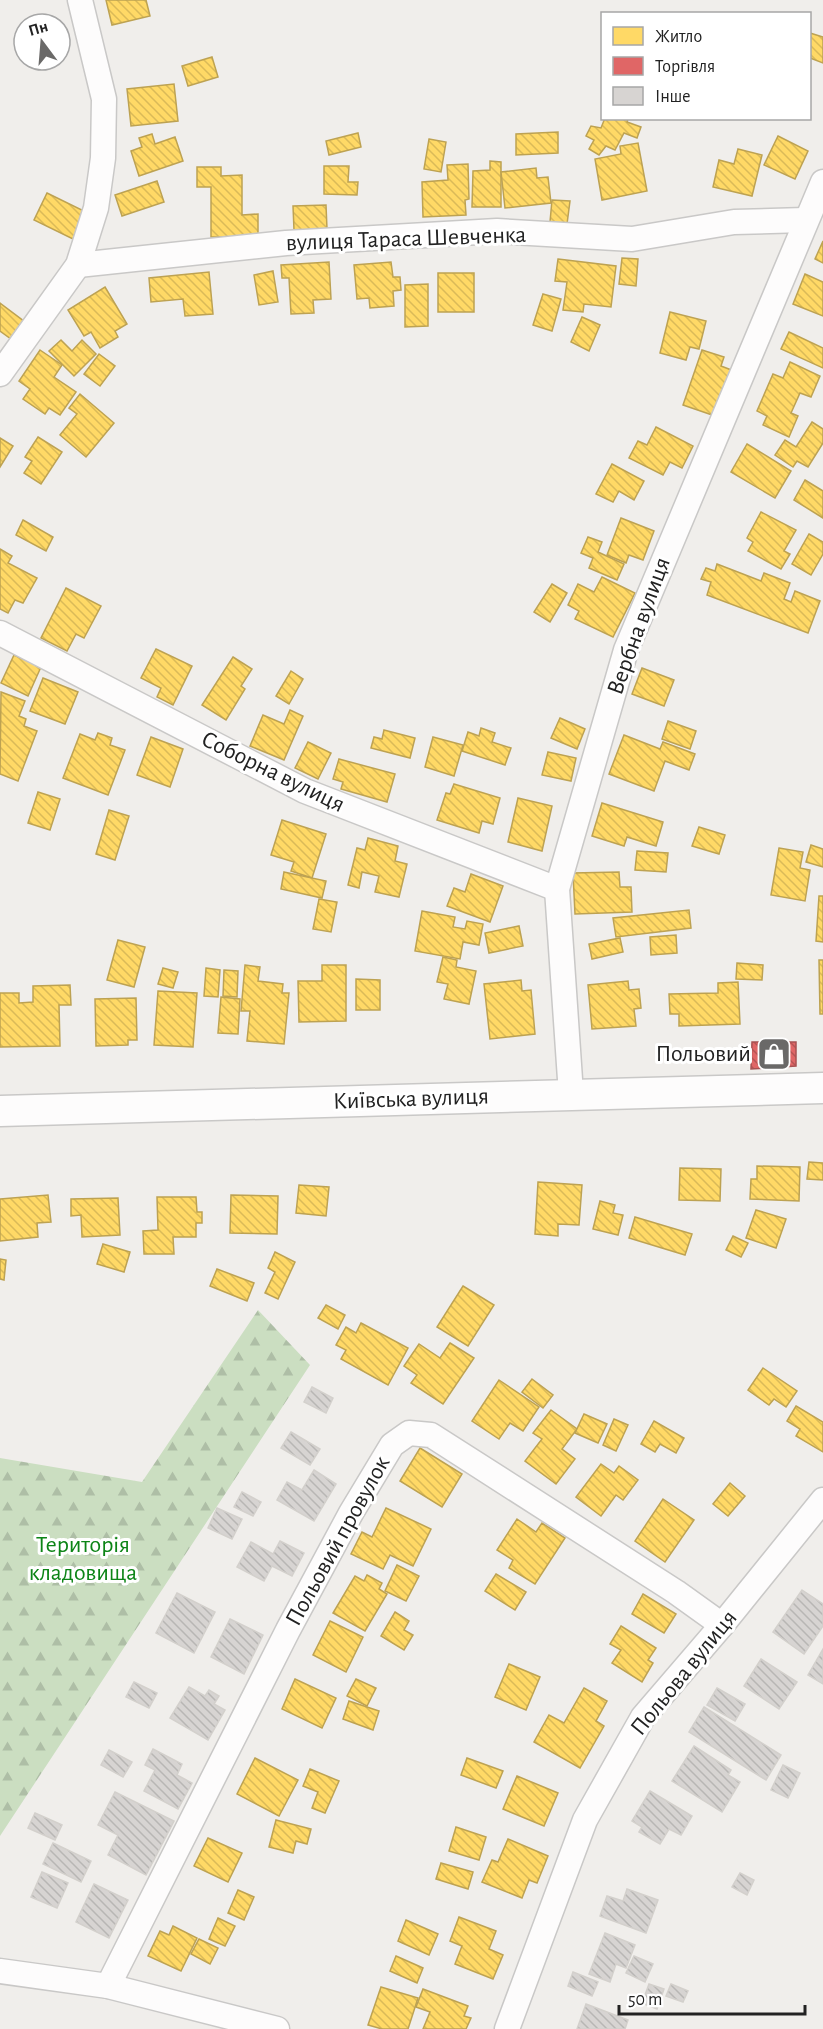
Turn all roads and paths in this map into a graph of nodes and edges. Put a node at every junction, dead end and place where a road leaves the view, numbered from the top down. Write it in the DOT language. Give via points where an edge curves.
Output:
graph roads {
  1 [pos="80,0"];
  2 [pos="823,182"];
  3 [pos="806,220"];
  4 [pos="78,265"];
  5 [pos="0,374"];
  6 [pos="0,633"];
  7 [pos="557,890"];
  8 [pos="823,1088"];
  9 [pos="572,1094"];
  10 [pos="0,1111"];
  11 [pos="823,1500"];
  12 [pos="722,1625"];
  13 [pos="0,1971"];
  14 [pos="108,1986"];
  15 [pos="277,2029"];
  16 [pos="507,2029"];
  1 -- 4 [label="street" via="104,99 103,158 96,208"];
  2 -- 3 [label="street, Вербна вулиця"];
  3 -- 4 [label="street, вулиця Тараса Шевченка" via="734,222 632,239 497,231 298,243"];
  3 -- 7 [label="street, Вербна вулиця" via="626,650"];
  4 -- 5 [label="street"];
  6 -- 7 [label="street, Соборна вулиця" via="305,792"];
  7 -- 9 [label="street, Вербна вулиця"];
  8 -- 9 [label="street, Київська вулиця"];
  9 -- 10 [label="street, Київська вулиця"];
  11 -- 12 [label="street, Польова вулиця"];
  12 -- 14 [label="street, Польовий провулок" via="440,1440 409,1433 392,1445 351,1512"];
  12 -- 16 [label="street, Польова вулиця" via="643,1717 585,1820"];
  13 -- 14 [label="street"];
  14 -- 15 [label="street"];
}
